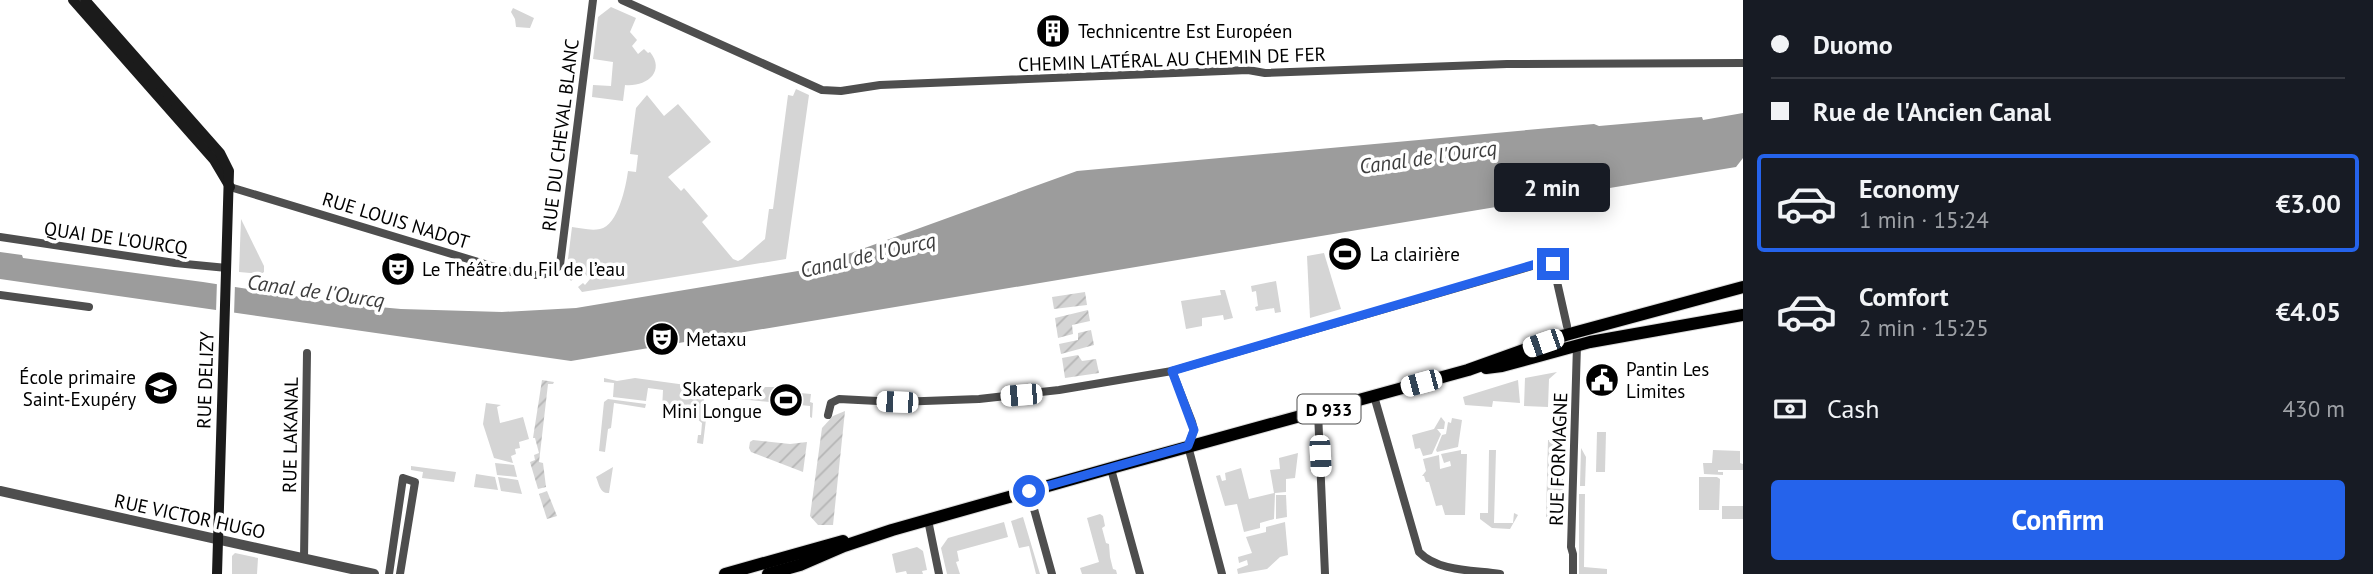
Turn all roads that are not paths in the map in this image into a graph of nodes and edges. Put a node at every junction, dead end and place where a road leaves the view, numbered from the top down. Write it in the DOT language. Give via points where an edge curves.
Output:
graph roads {
  1 [pos="73,0"];
  2 [pos="85,0"];
  3 [pos="593,0"];
  4 [pos="622,0"];
  5 [pos="1743,62"];
  6 [pos="230,187"];
  7 [pos="0,237"];
  8 [pos="554,272"];
  9 [pos="226,273"];
  10 [pos="1743,288"];
  11 [pos="0,295"];
  12 [pos="89,307"];
  13 [pos="1743,316"];
  14 [pos="1567,326"];
  15 [pos="1577,345"];
  16 [pos="307,353"];
  17 [pos="1468,370"];
  18 [pos="1172,371"];
  19 [pos="1374,396"];
  20 [pos="1318,412"];
  21 [pos="828,415"];
  22 [pos="1188,446"];
  23 [pos="1111,469"];
  24 [pos="0,491"];
  25 [pos="1029,491"];
  26 [pos="928,520"];
  27 [pos="892,530"];
  28 [pos="218,540"];
  29 [pos="304,558"];
  30 [pos="217,574"];
  31 [pos="373,574"];
  32 [pos="389,574"];
  33 [pos="400,574"];
  34 [pos="725,574"];
  35 [pos="768,574"];
  36 [pos="939,574"];
  37 [pos="1052,574"];
  38 [pos="1140,574"];
  39 [pos="1222,574"];
  40 [pos="1325,574"];
  41 [pos="1500,574"];
  42 [pos="1573,574"];
  1 -- 6 [label="main road" via="214,160"];
  2 -- 6 [label="main road, RUE DELIZY" via="220,153 227,163"];
  3 -- 8 [label="street, RUE DU CHEVAL BLANC" via="560,265"];
  4 -- 5 [label="street, CHEMIN LATÉRAL AU CHEMIN DE FER" via="814,86 841,91 880,85 1248,70"];
  6 -- 8 [label="street, RUE LOUIS NADOT" via="518,274"];
  6 -- 9 [label="main road, RUE DELIZY"];
  7 -- 9 [label="street, QUAI DE L'OURCQ"];
  9 -- 28 [label="main road, RUE DELIZY"];
  10 -- 17 [label="main road, D 933" via="1562,336"];
  11 -- 12 [label="street"];
  13 -- 15 [label="main road, D 933"];
  14 -- 18 [label="street" via="1549,260"];
  15 -- 17 [label="main road, D 933" via="1502,366"];
  15 -- 42 [label="street, RUE FORMAGNE"];
  16 -- 29 [label="street, RUE LAKANAL"];
  17 -- 19 [label="main road, D 933"];
  18 -- 21 [label="street" via="1000,397 839,399 831,403"];
  18 -- 22 [label="street" via="1194,430"];
  19 -- 20 [label="main road, D 933"];
  19 -- 41 [label="street" via="1419,552 1437,564"];
  20 -- 22 [label="main road, D 933"];
  20 -- 40 [label="street"];
  22 -- 23 [label="main road, D 933"];
  22 -- 39 [label="street"];
  23 -- 25 [label="main road, D 933"];
  23 -- 38 [label="street"];
  24 -- 28 [label="street, RUE VICTOR HUGO"];
  25 -- 26 [label="main road, D 933"];
  25 -- 37 [label="street"];
  26 -- 27 [label="main road, D 933"];
  26 -- 36 [label="street"];
  27 -- 34 [label="main road, D 933"];
  27 -- 35 [label="main road, D 933"];
  28 -- 29 [label="street, RUE VICTOR HUGO"];
  28 -- 30 [label="main road, RUE DELIZY"];
  29 -- 31 [label="street, RUE VICTOR HUGO"];
  32 -- 33 [label="street" via="403,478 415,482"];
}
